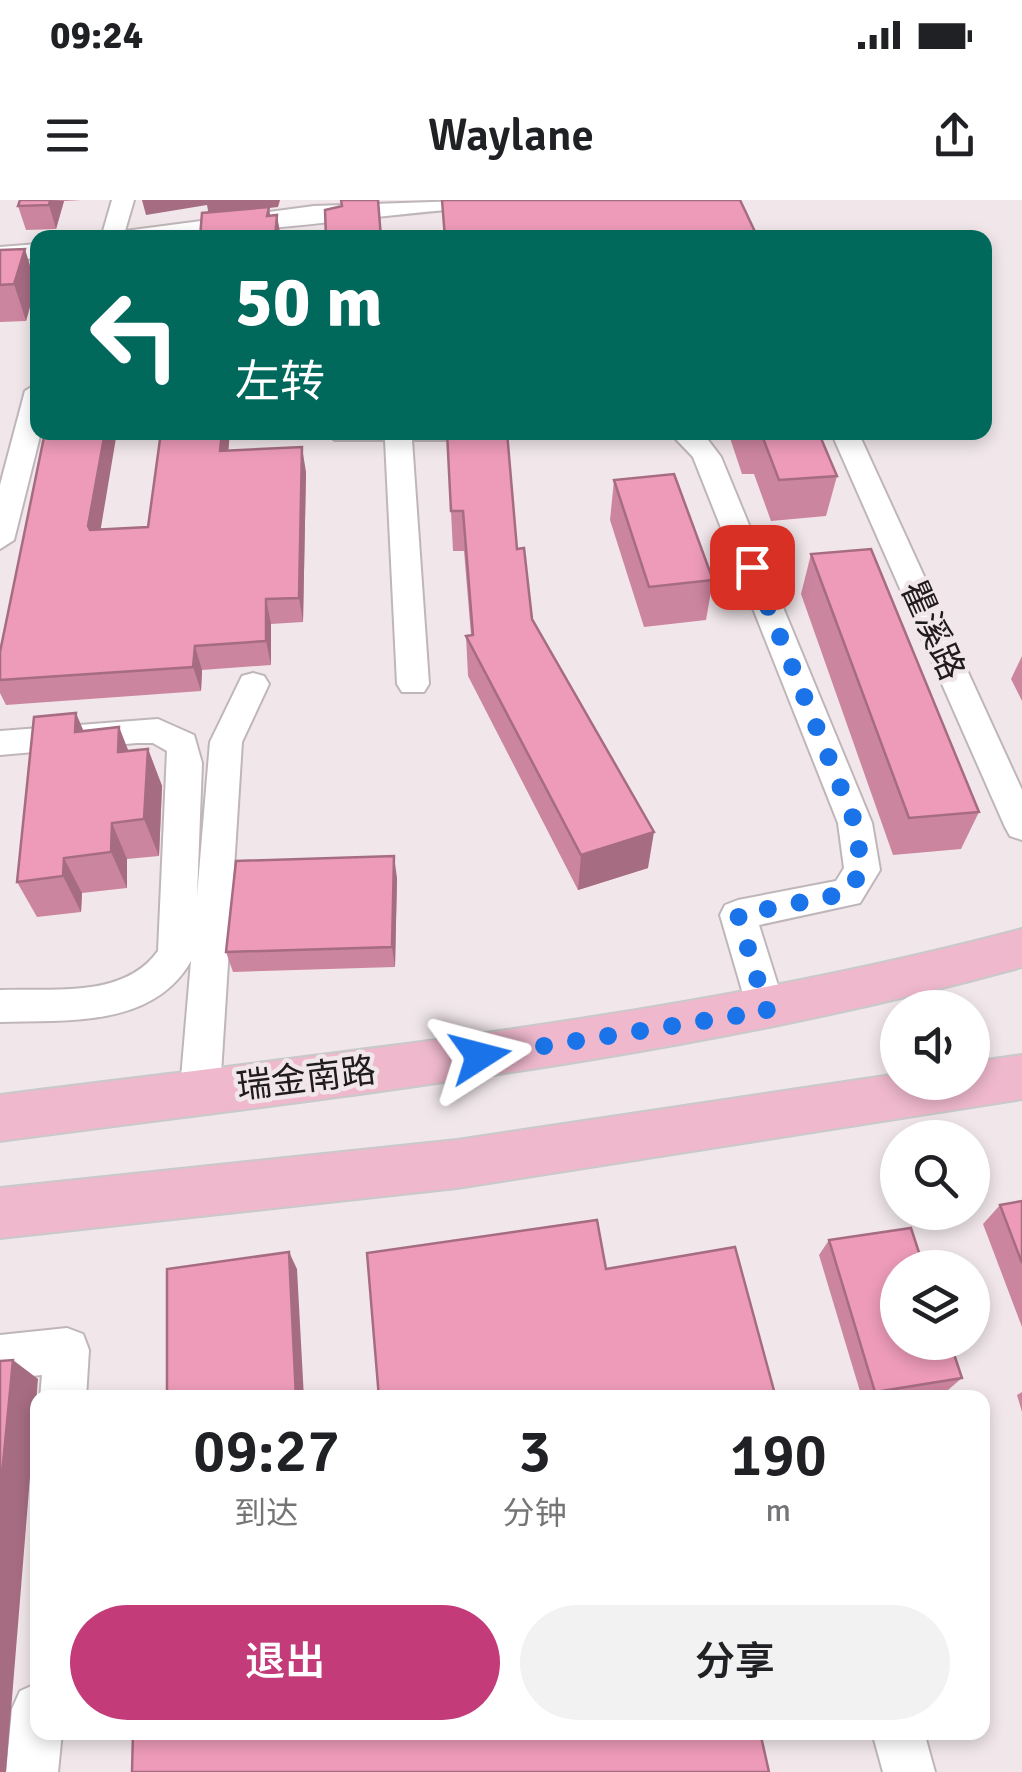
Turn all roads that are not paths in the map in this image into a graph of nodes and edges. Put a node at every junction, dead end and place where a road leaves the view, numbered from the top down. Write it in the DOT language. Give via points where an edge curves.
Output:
graph roads {
  1 [pos="123,200"];
  2 [pos="480,200"];
  3 [pos="114,230"];
  4 [pos="185,230"];
  5 [pos="30,251"];
  6 [pos="0,254"];
  7 [pos="30,422"];
  8 [pos="398,440"];
  9 [pos="695,440"];
  10 [pos="848,440"];
  11 [pos="0,540"];
  12 [pos="253,684"];
  13 [pos="413,684"];
  14 [pos="0,743"];
  15 [pos="1022,827"];
  16 [pos="1022,948"];
  17 [pos="0,1006"];
  18 [pos="767,1011"];
  19 [pos="1022,1077"];
  20 [pos="200,1090"];
  21 [pos="0,1118"];
  22 [pos="0,1213"];
  23 [pos="0,1357"];
  24 [pos="64,1390"];
  25 [pos="35,1740"];
  26 [pos="900,1740"];
  27 [pos="32,1772"];
  28 [pos="909,1772"];
  1 -- 3 [label="street"];
  2 -- 4 [label="street" via="423,213 314,213"];
  5 -- 6 [label="street"];
  7 -- 11 [label="street"];
  8 -- 13 [label="street"];
  9 -- 18 [label="street" via="855,823 860,854 862,870 847,893 738,915"];
  10 -- 15 [label="street, 瞿溪路"];
  12 -- 20 [label="street" via="226,742"];
  14 -- 17 [label="street" via="158,731 182,744 185,764 176,954 169,969 130,996"];
  16 -- 18 [label="main road, 瑞金南路" via="898,985"];
  18 -- 20 [label="main road, 瑞金南路" via="444,1062"];
  19 -- 22 [label="main road" via="457,1164"];
  20 -- 21 [label="main road, 瑞金南路"];
  23 -- 24 [label="street" via="67,1350"];
  25 -- 27 [label="street"];
  26 -- 28 [label="street"];
}
